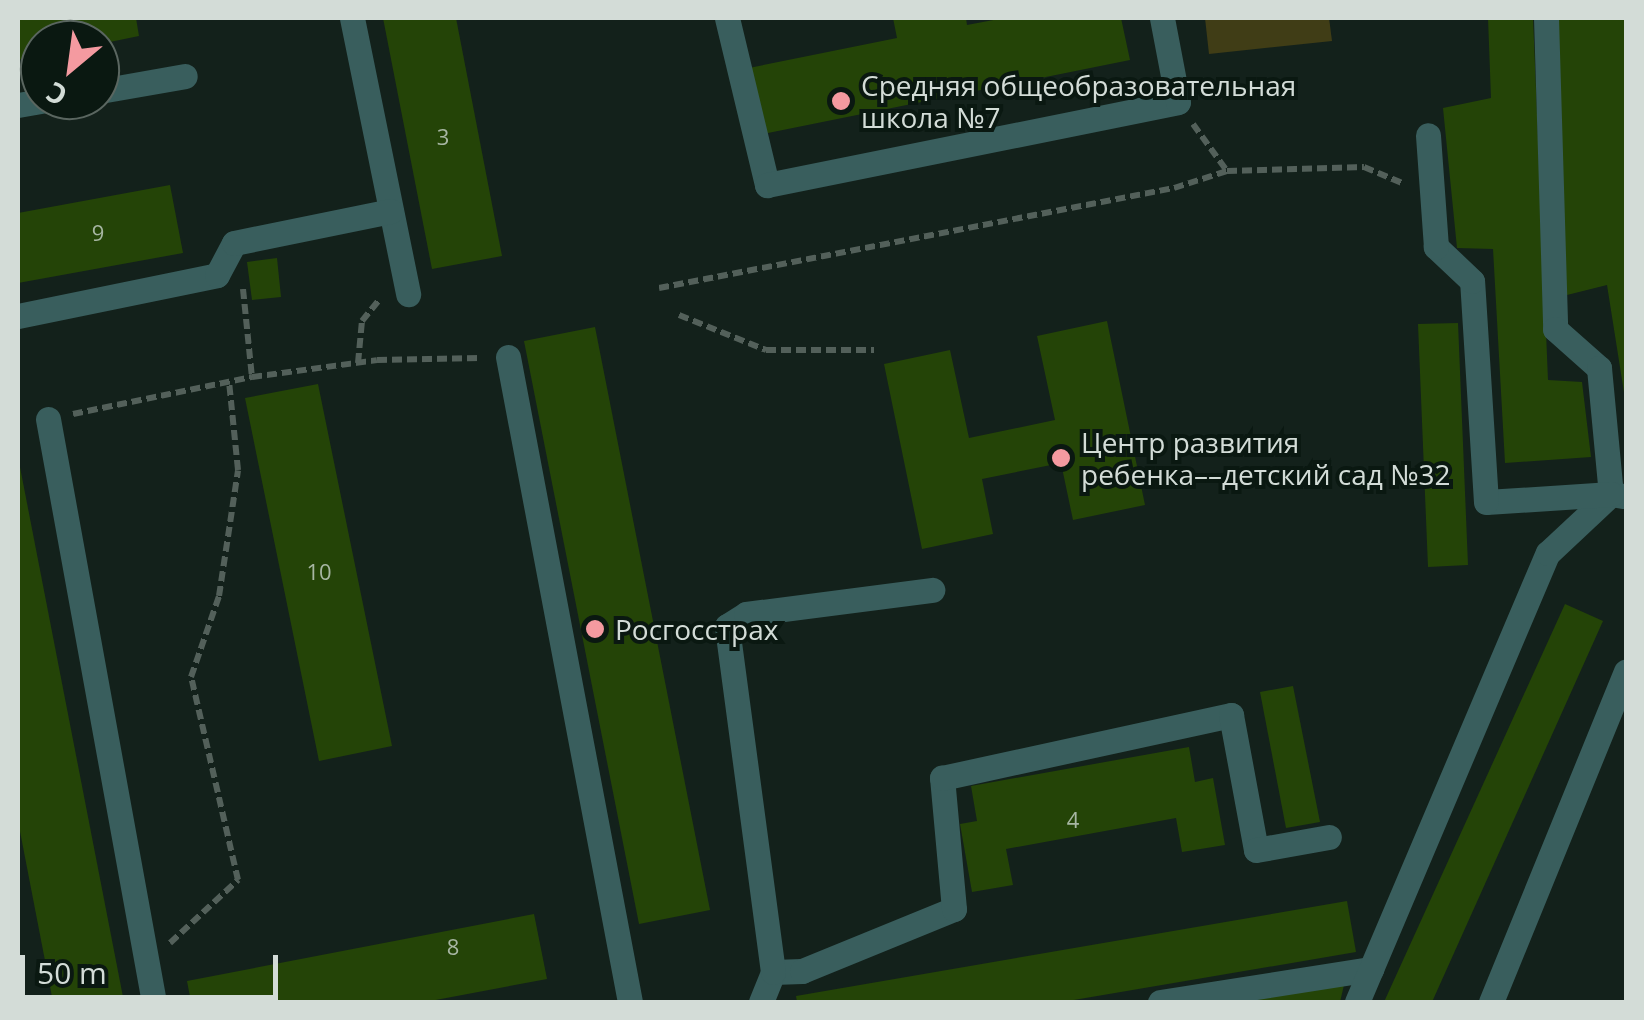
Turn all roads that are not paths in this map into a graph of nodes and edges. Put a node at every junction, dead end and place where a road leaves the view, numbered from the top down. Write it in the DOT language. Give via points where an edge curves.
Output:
graph roads {
  1 [pos="352,18"];
  2 [pos="727,18"];
  3 [pos="1162,18"];
  4 [pos="1546,18"];
  5 [pos="185,76"];
  6 [pos="120,87"];
  7 [pos="1428,136"];
  8 [pos="391,211"];
  9 [pos="405,283"];
  10 [pos="18,316"];
  11 [pos="508,357"];
  12 [pos="48,419"];
  13 [pos="1619,495"];
  14 [pos="932,590"];
  15 [pos="1626,671"];
  16 [pos="1329,837"];
  17 [pos="1371,969"];
  18 [pos="773,972"];
  19 [pos="154,1002"];
  20 [pos="630,1002"];
  21 [pos="761,1002"];
  22 [pos="1158,1002"];
  23 [pos="1357,1002"];
  24 [pos="1491,1002"];
  1 -- 8 [label="lane"];
  2 -- 3 [label="lane" via="766,186 1178,102"];
  4 -- 13 [label="lane" via="1554,330 1599,368"];
  5 -- 6 [label="lane"];
  7 -- 13 [label="lane" via="1436,247 1472,281 1486,502"];
  8 -- 9 [label="lane"];
  8 -- 10 [label="lane" via="234,243 217,275"];
  11 -- 20 [label="lane"];
  12 -- 19 [label="lane"];
  13 -- 17 [label="lane" via="1548,553"];
  14 -- 18 [label="lane" via="746,614 727,626"];
  15 -- 24 [label="lane"];
  16 -- 18 [label="lane" via="1256,850 1231,715 942,778 954,909 802,971"];
  17 -- 22 [label="lane"];
  17 -- 23 [label="lane"];
  18 -- 21 [label="lane"];
}
